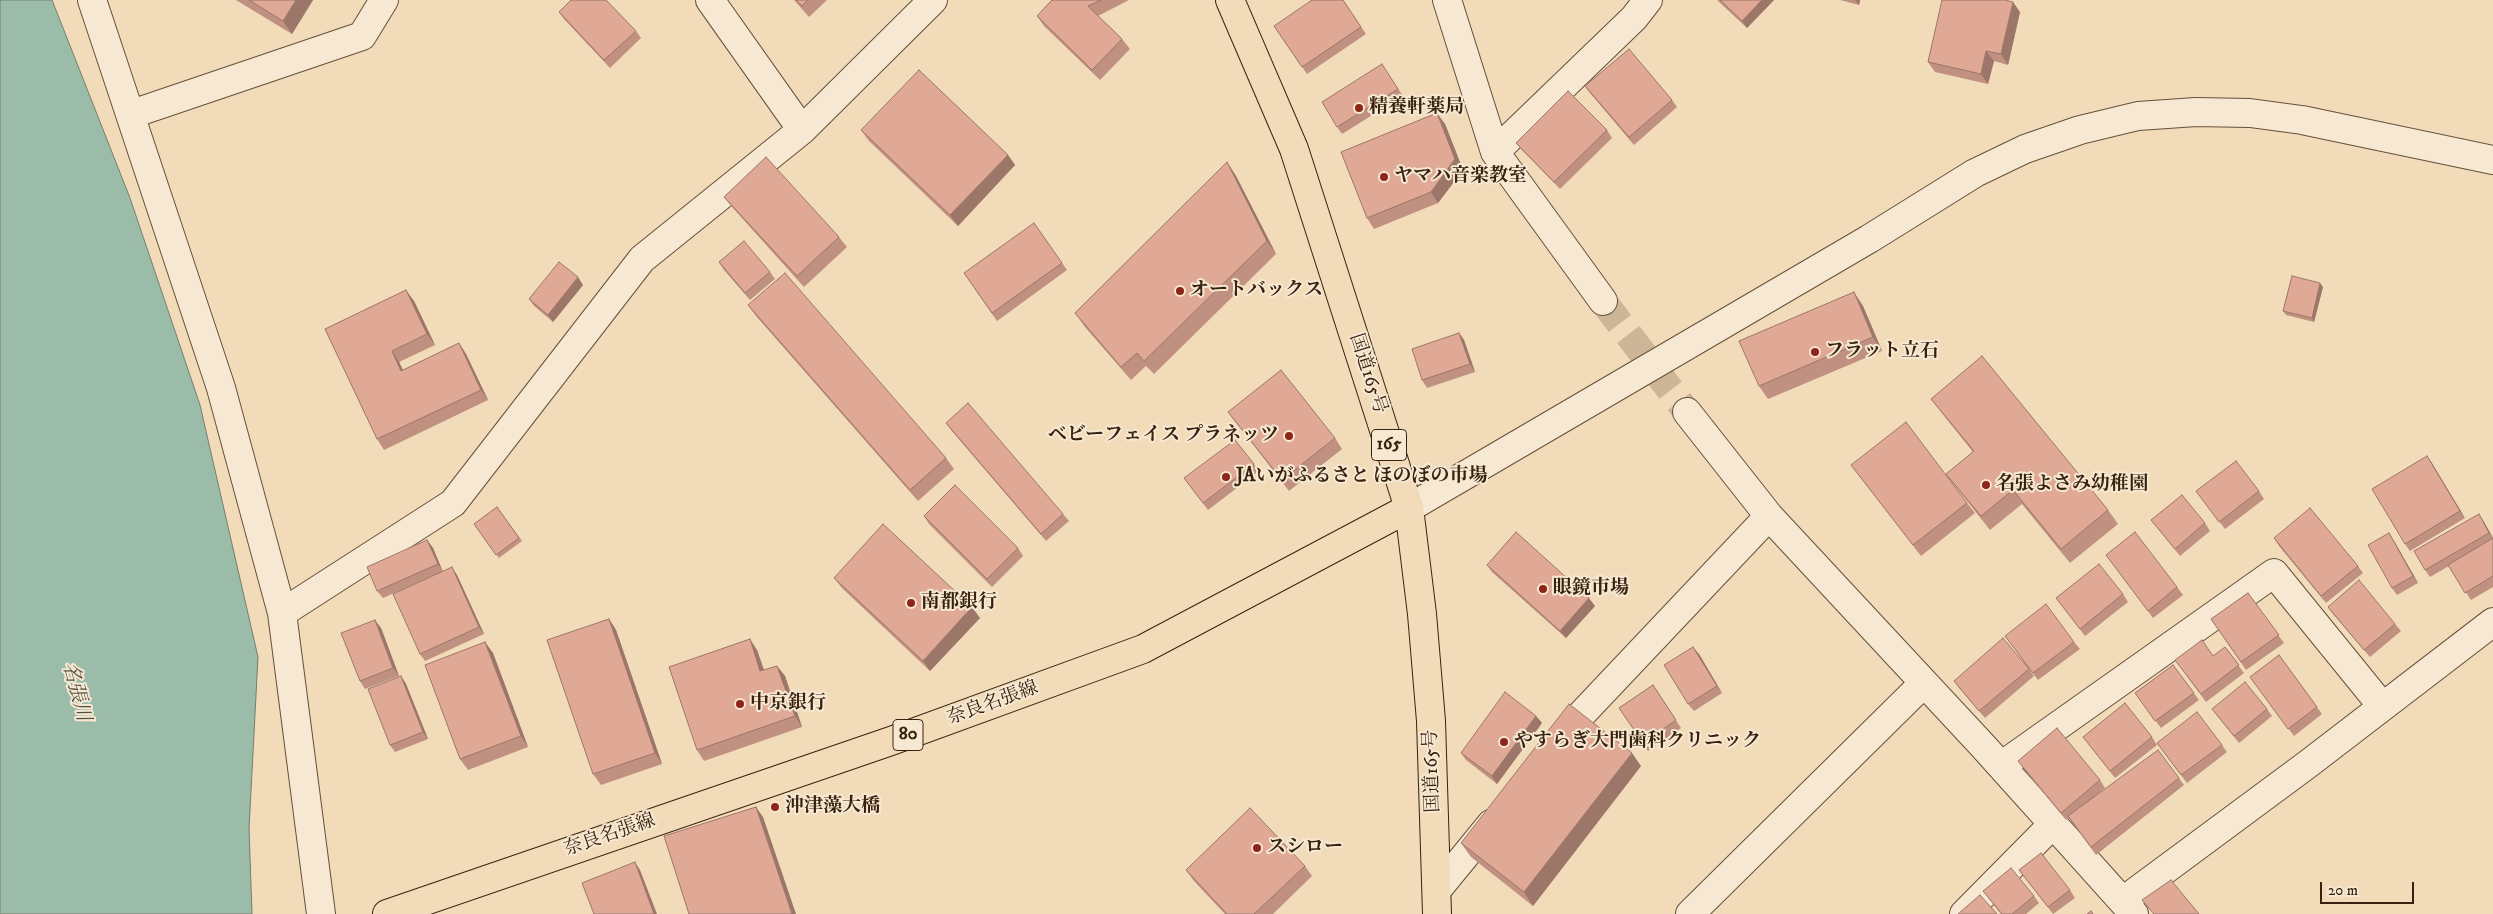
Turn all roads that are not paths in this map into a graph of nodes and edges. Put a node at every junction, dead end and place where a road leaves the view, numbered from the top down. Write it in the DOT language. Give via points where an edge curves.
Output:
graph roads {
  1 [pos="92,0"];
  2 [pos="384,0"];
  3 [pos="710,0"];
  4 [pos="933,0"];
  5 [pos="1230,0"];
  6 [pos="1446,0"];
  7 [pos="1648,0"];
  8 [pos="132,114"];
  9 [pos="802,130"];
  10 [pos="1495,152"];
  11 [pos="2493,160"];
  12 [pos="1603,300"];
  13 [pos="1687,412"];
  14 [pos="1409,508"];
  15 [pos="1769,516"];
  16 [pos="282,614"];
  17 [pos="2493,622"];
  18 [pos="1924,683"];
  19 [pos="2382,706"];
  20 [pos="1542,762"];
  21 [pos="2001,766"];
  22 [pos="1505,807"];
  23 [pos="2053,824"];
  24 [pos="1437,902"];
  25 [pos="2128,907"];
  26 [pos="1699,911"];
  27 [pos="321,914"];
  28 [pos="387,914"];
  29 [pos="1964,914"];
  1 -- 8 [label="street"];
  2 -- 8 [label="street" via="362,36"];
  3 -- 9 [label="street"];
  4 -- 9 [label="street"];
  5 -- 14 [label="main road, 国道165号 / 165" via="1294,149"];
  6 -- 10 [label="street"];
  7 -- 10 [label="street" via="1634,18"];
  8 -- 16 [label="street" via="221,388"];
  9 -- 16 [label="street" via="642,259 453,503"];
  10 -- 12 [label="street"];
  11 -- 14 [label="street" via="2302,120 2250,113 2138,116 2080,130 2025,148 1975,173 1870,239"];
  13 -- 15 [label="street"];
  14 -- 24 [label="main road, 国道165号 / 165" via="1431,720"];
  14 -- 28 [label="main road, 奈良名張線 / 80" via="1142,649 899,738"];
  15 -- 18 [label="street"];
  15 -- 20 [label="street" via="1579,718"];
  16 -- 27 [label="street"];
  17 -- 19 [label="street"];
  18 -- 21 [label="street"];
  18 -- 26 [label="street"];
  19 -- 21 [label="street" via="2274,572"];
  19 -- 25 [label="street"];
  21 -- 23 [label="street"];
  22 -- 24 [label="street"];
  23 -- 25 [label="street"];
  23 -- 29 [label="street"];
}
